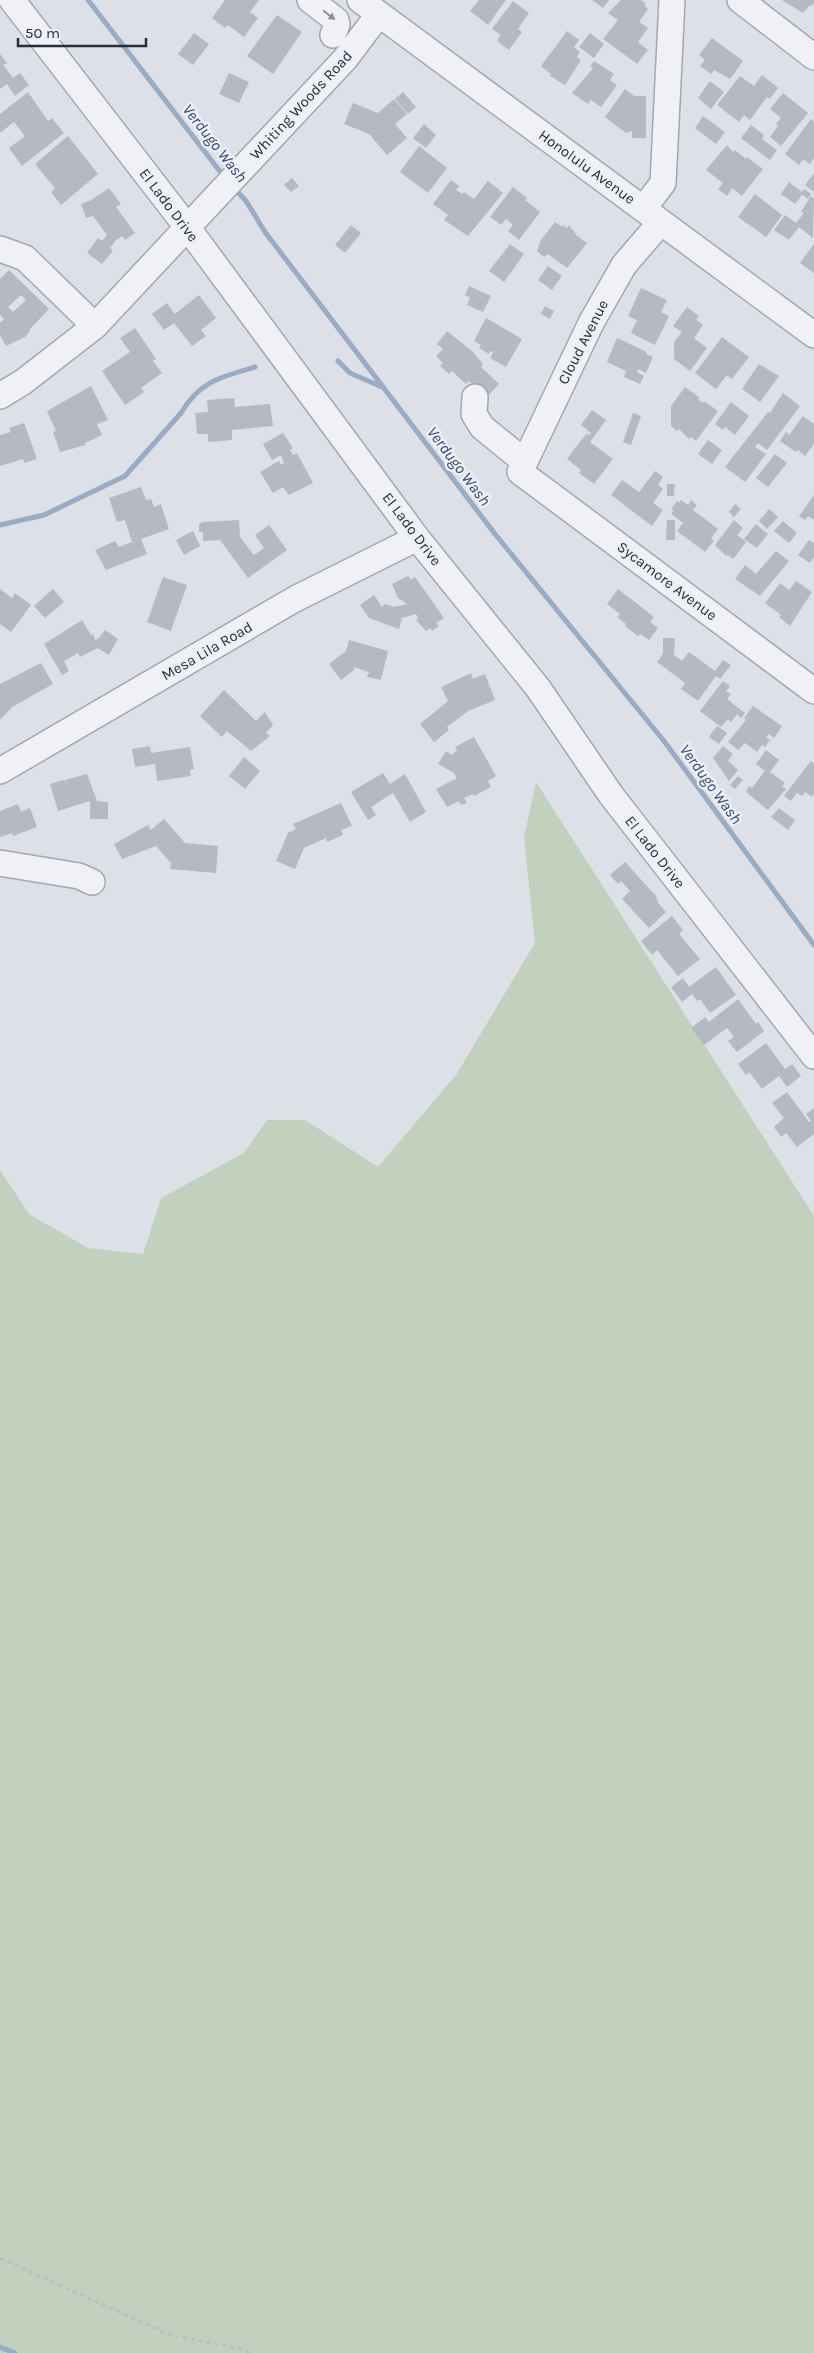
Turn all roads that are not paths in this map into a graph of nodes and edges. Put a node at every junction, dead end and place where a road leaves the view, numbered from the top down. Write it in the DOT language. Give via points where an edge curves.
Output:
graph roads {
  1 [pos="12,0"];
  2 [pos="310,0"];
  3 [pos="672,0"];
  4 [pos="740,0"];
  5 [pos="369,7"];
  6 [pos="332,35"];
  7 [pos="814,57"];
  8 [pos="652,215"];
  9 [pos="187,227"];
  10 [pos="0,249"];
  11 [pos="95,326"];
  12 [pos="814,335"];
  13 [pos="0,396"];
  14 [pos="475,397"];
  15 [pos="523,467"];
  16 [pos="418,538"];
  17 [pos="814,691"];
  18 [pos="0,771"];
  19 [pos="0,863"];
  20 [pos="92,882"];
  21 [pos="814,1056"];
  1 -- 9 [label="street, El Lado Drive"];
  2 -- 6 [label="street, one-way" via="336,20"];
  3 -- 8 [label="street, Cloud Avenue" via="662,183"];
  4 -- 7 [label="street"];
  5 -- 8 [label="street, Honolulu Avenue"];
  5 -- 9 [label="street, Whiting Woods Road" via="345,59"];
  8 -- 12 [label="street, Honolulu Avenue"];
  8 -- 15 [label="street, Cloud Avenue" via="600,306"];
  9 -- 11 [label="street, Whiting Woods Road"];
  9 -- 16 [label="street, El Lado Drive"];
  10 -- 11 [label="street" via="25,258"];
  11 -- 13 [label="street, Whiting Woods Road"];
  14 -- 15 [label="street, Sycamore Avenue" via="474,414 482,427"];
  15 -- 17 [label="street, Sycamore Avenue"];
  16 -- 18 [label="street, Mesa Lila Road" via="295,599"];
  16 -- 21 [label="street, El Lado Drive" via="538,688 611,795"];
  19 -- 20 [label="street" via="78,876"];
}
